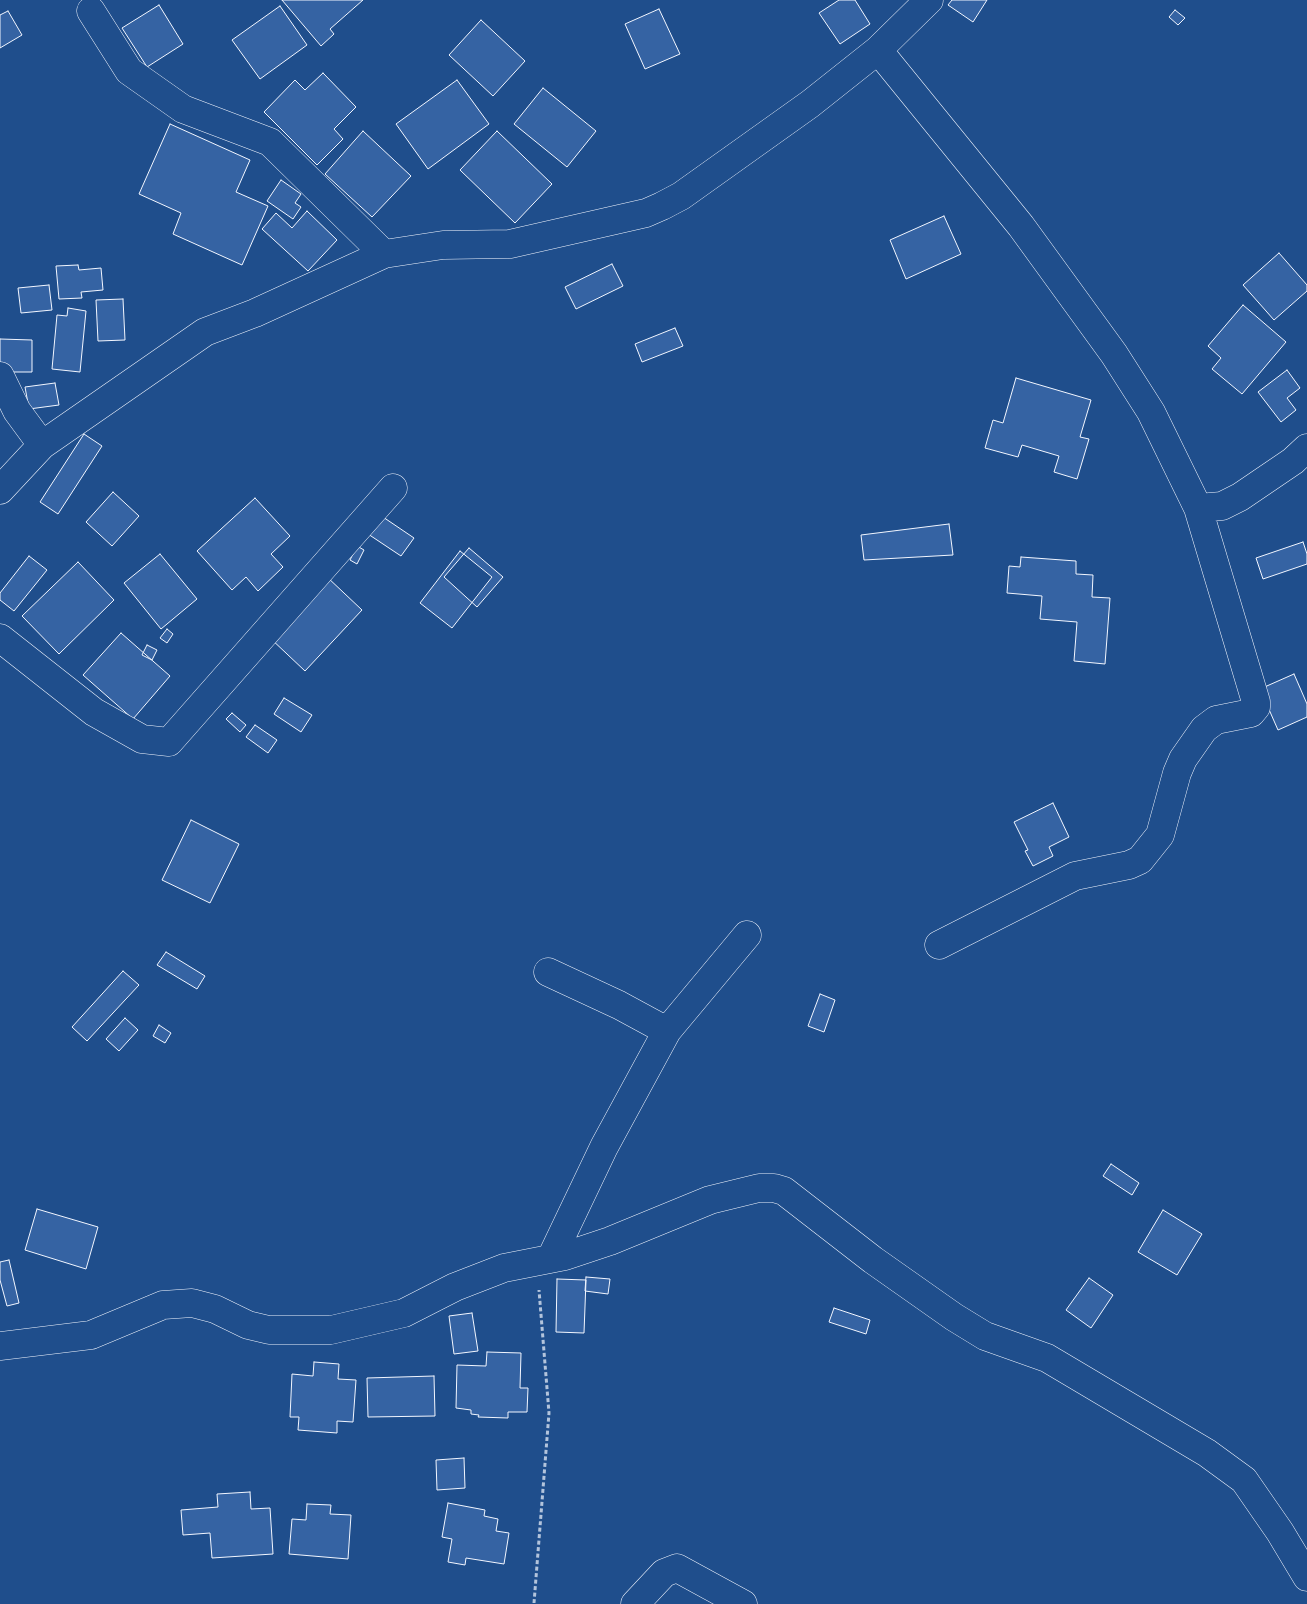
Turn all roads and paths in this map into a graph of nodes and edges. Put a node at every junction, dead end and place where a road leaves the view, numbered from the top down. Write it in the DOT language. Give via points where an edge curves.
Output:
graph roads {
  1 [pos="929,0"];
  2 [pos="91,11"];
  3 [pos="878,50"];
  4 [pos="384,254"];
  5 [pos="0,376"];
  6 [pos="42,445"];
  7 [pos="1307,448"];
  8 [pos="393,488"];
  9 [pos="0,490"];
  10 [pos="1198,508"];
  11 [pos="0,638"];
  12 [pos="747,935"];
  13 [pos="939,945"];
  14 [pos="548,972"];
  15 [pos="667,1031"];
  16 [pos="544,1260"];
  17 [pos="0,1346"];
  18 [pos="1307,1577"];
  19 [pos="534,1603"];
  20 [pos="635,1604"];
  21 [pos="743,1604"];
  1 -- 3 [label="street"];
  2 -- 4 [label="street" via="129,71 182,109 270,142"];
  3 -- 4 [label="street" via="810,104 662,206 646,213 510,244 443,245"];
  3 -- 10 [label="street" via="1021,226 1114,354 1150,412"];
  4 -- 6 [label="street" via="255,313 205,332"];
  5 -- 6 [label="street" via="17,410"];
  6 -- 9 [label="street"];
  7 -- 10 [label="street" via="1240,497 1222,506"];
  8 -- 11 [label="street" via="169,742 142,739 94,712"];
  10 -- 13 [label="street" via="1256,707 1251,713 1216,720 1204,729 1183,760 1160,835 1140,860 1075,876"];
  12 -- 15 [label="street"];
  14 -- 15 [label="street"];
  15 -- 16 [label="street"];
  16 -- 17 [label="street" via="504,1268 455,1287 404,1313 331,1330 268,1330 248,1325 215,1309 192,1304 163,1305 91,1335"];
  16 -- 18 [label="street" via="610,1241 710,1200 767,1186 784,1191 954,1317 985,1336 1047,1358 1208,1453 1244,1480"];
  16 -- 19 [label="path" via="549,1412"];
  20 -- 21 [label="street" via="664,1573 677,1568"];
}
